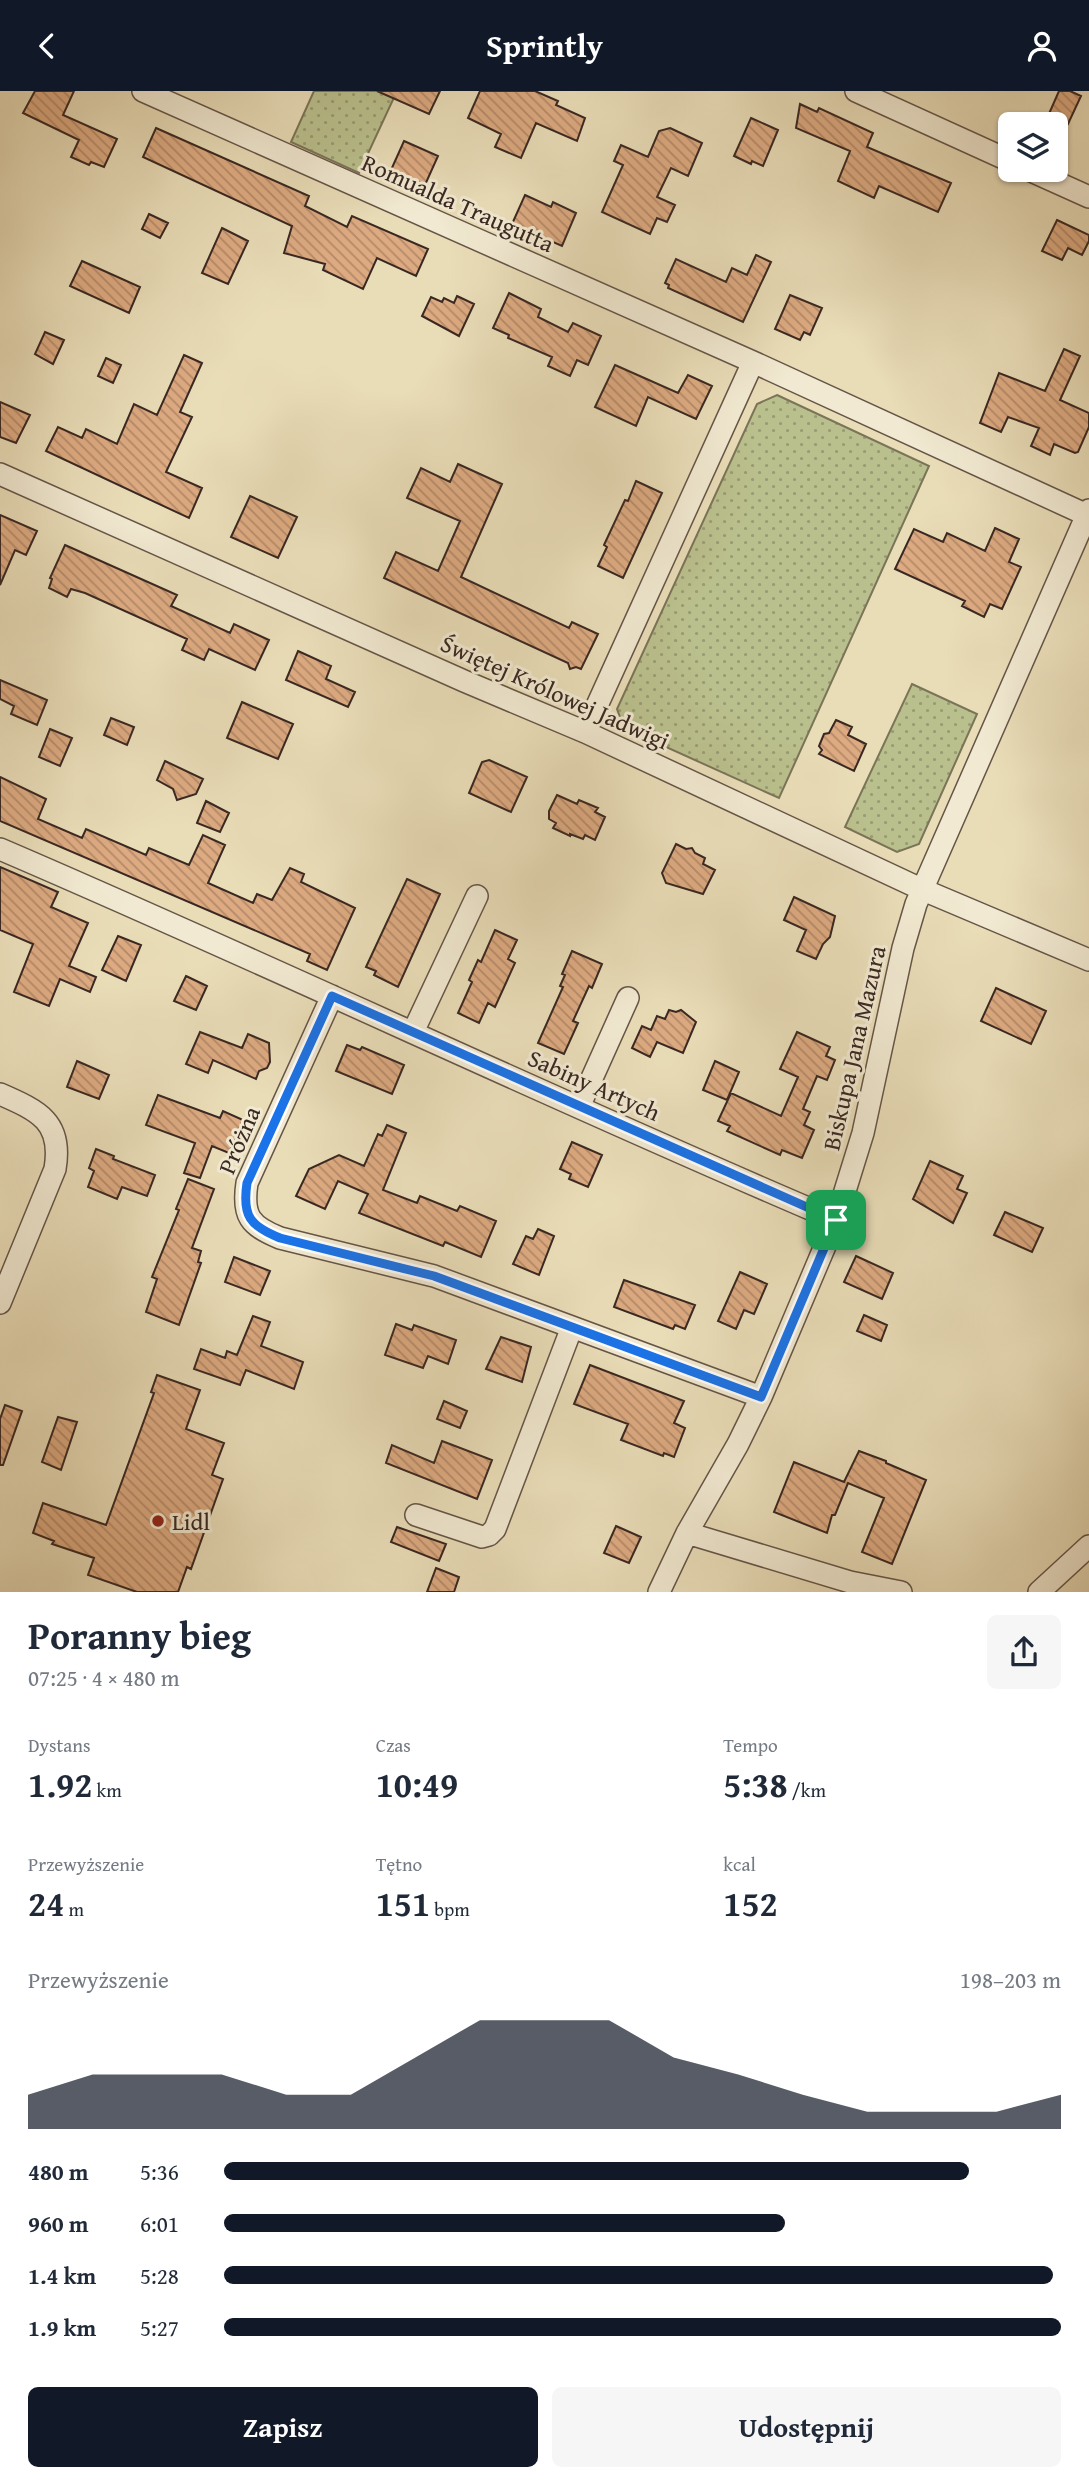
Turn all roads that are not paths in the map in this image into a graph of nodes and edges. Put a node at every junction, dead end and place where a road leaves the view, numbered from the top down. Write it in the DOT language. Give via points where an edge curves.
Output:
graph roads {
  1 [pos="143,91"];
  2 [pos="856,91"];
  3 [pos="998,156"];
  4 [pos="1055,182"];
  5 [pos="1089,197"];
  6 [pos="753,362"];
  7 [pos="0,474"];
  8 [pos="1088,514"];
  9 [pos="585,731"];
  10 [pos="0,849"];
  11 [pos="921,889"];
  12 [pos="477,896"];
  13 [pos="1089,960"];
  14 [pos="332,996"];
  15 [pos="628,998"];
  16 [pos="413,1032"];
  17 [pos="0,1094"];
  18 [pos="579,1107"];
  19 [pos="836,1220"];
  20 [pos="0,1303"];
  21 [pos="572,1327"];
  22 [pos="761,1397"];
  23 [pos="416,1515"];
  24 [pos="687,1533"];
  25 [pos="1089,1546"];
  26 [pos="659,1592"];
  27 [pos="901,1592"];
  28 [pos="1039,1592"];
  1 -- 6 [label="street, Romualda Traugutta"];
  2 -- 3 [label="street"];
  4 -- 5 [label="street"];
  6 -- 8 [label="street, Romualda Traugutta"];
  6 -- 9 [label="street"];
  7 -- 9 [label="street, Świętej Królowej Jadwigi"];
  8 -- 11 [label="street, Biskupa Jana Mazura"];
  9 -- 11 [label="street, Świętej Królowej Jadwigi"];
  10 -- 14 [label="street"];
  11 -- 13 [label="street, Świętej Królowej Jadwigi"];
  11 -- 19 [label="street, Biskupa Jana Mazura" via="863,1133"];
  12 -- 16 [label="street"];
  14 -- 16 [label="street, Sabiny Artych"];
  14 -- 21 [label="street, Próżna" via="247,1183 246,1210 252,1222 280,1238 434,1276"];
  15 -- 18 [label="street"];
  16 -- 18 [label="street, Sabiny Artych"];
  17 -- 20 [label="street" via="27,1106 47,1123 58,1150 55,1169"];
  18 -- 19 [label="street, Sabiny Artych"];
  19 -- 22 [label="street, Biskupa Jana Mazura"];
  21 -- 22 [label="street, Próżna"];
  21 -- 23 [label="street" via="495,1529 482,1537"];
  22 -- 24 [label="street, Biskupa Jana Mazura"];
  24 -- 26 [label="street, Biskupa Jana Mazura"];
  24 -- 27 [label="street" via="850,1582"];
  25 -- 28 [label="street"];
}
